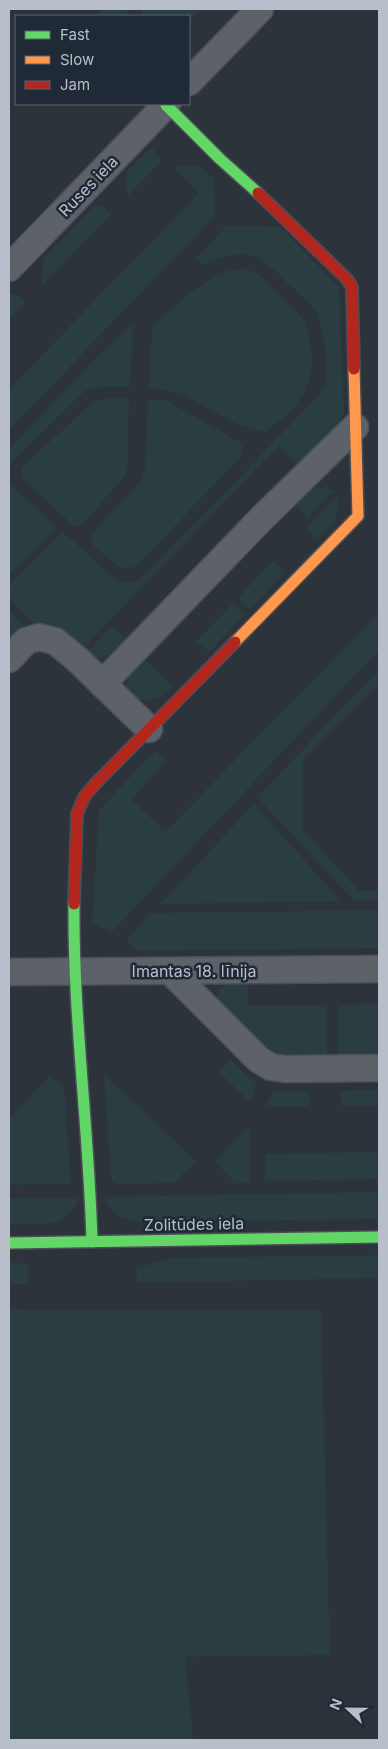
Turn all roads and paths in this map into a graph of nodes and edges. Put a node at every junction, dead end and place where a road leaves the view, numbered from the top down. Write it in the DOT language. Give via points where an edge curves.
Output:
graph roads {
  1 [pos="260,9"];
  2 [pos="190,81"];
  3 [pos="166,105"];
  4 [pos="168,105"];
  5 [pos="9,268"];
  6 [pos="355,427"];
  7 [pos="9,659"];
  8 [pos="102,684"];
  9 [pos="149,729"];
  10 [pos="379,969"];
  11 [pos="75,971"];
  12 [pos="170,971"];
  13 [pos="9,972"];
  14 [pos="379,1068"];
  15 [pos="379,1237"];
  16 [pos="92,1242"];
  17 [pos="9,1243"];
  1 -- 2 [label="street"];
  3 -- 5 [label="street, Ruses iela"];
  4 -- 6 [label="street" via="352,287"];
  6 -- 8 [label="street"];
  6 -- 9 [label="street" via="358,516"];
  7 -- 8 [label="street" via="26,641 39,637 55,642"];
  8 -- 9 [label="street"];
  9 -- 11 [label="street" via="87,793 79,806 73,920"];
  10 -- 12 [label="street, Imantas 18. līnija"];
  11 -- 12 [label="street, Imantas 18. līnija"];
  11 -- 13 [label="street, Imantas 18. līnija"];
  11 -- 16 [label="street" via="92,1197"];
  12 -- 14 [label="street" via="246,1048 271,1067"];
  15 -- 16 [label="street, Zolitūdes iela"];
  16 -- 17 [label="street, Zolitūdes iela"];
}
